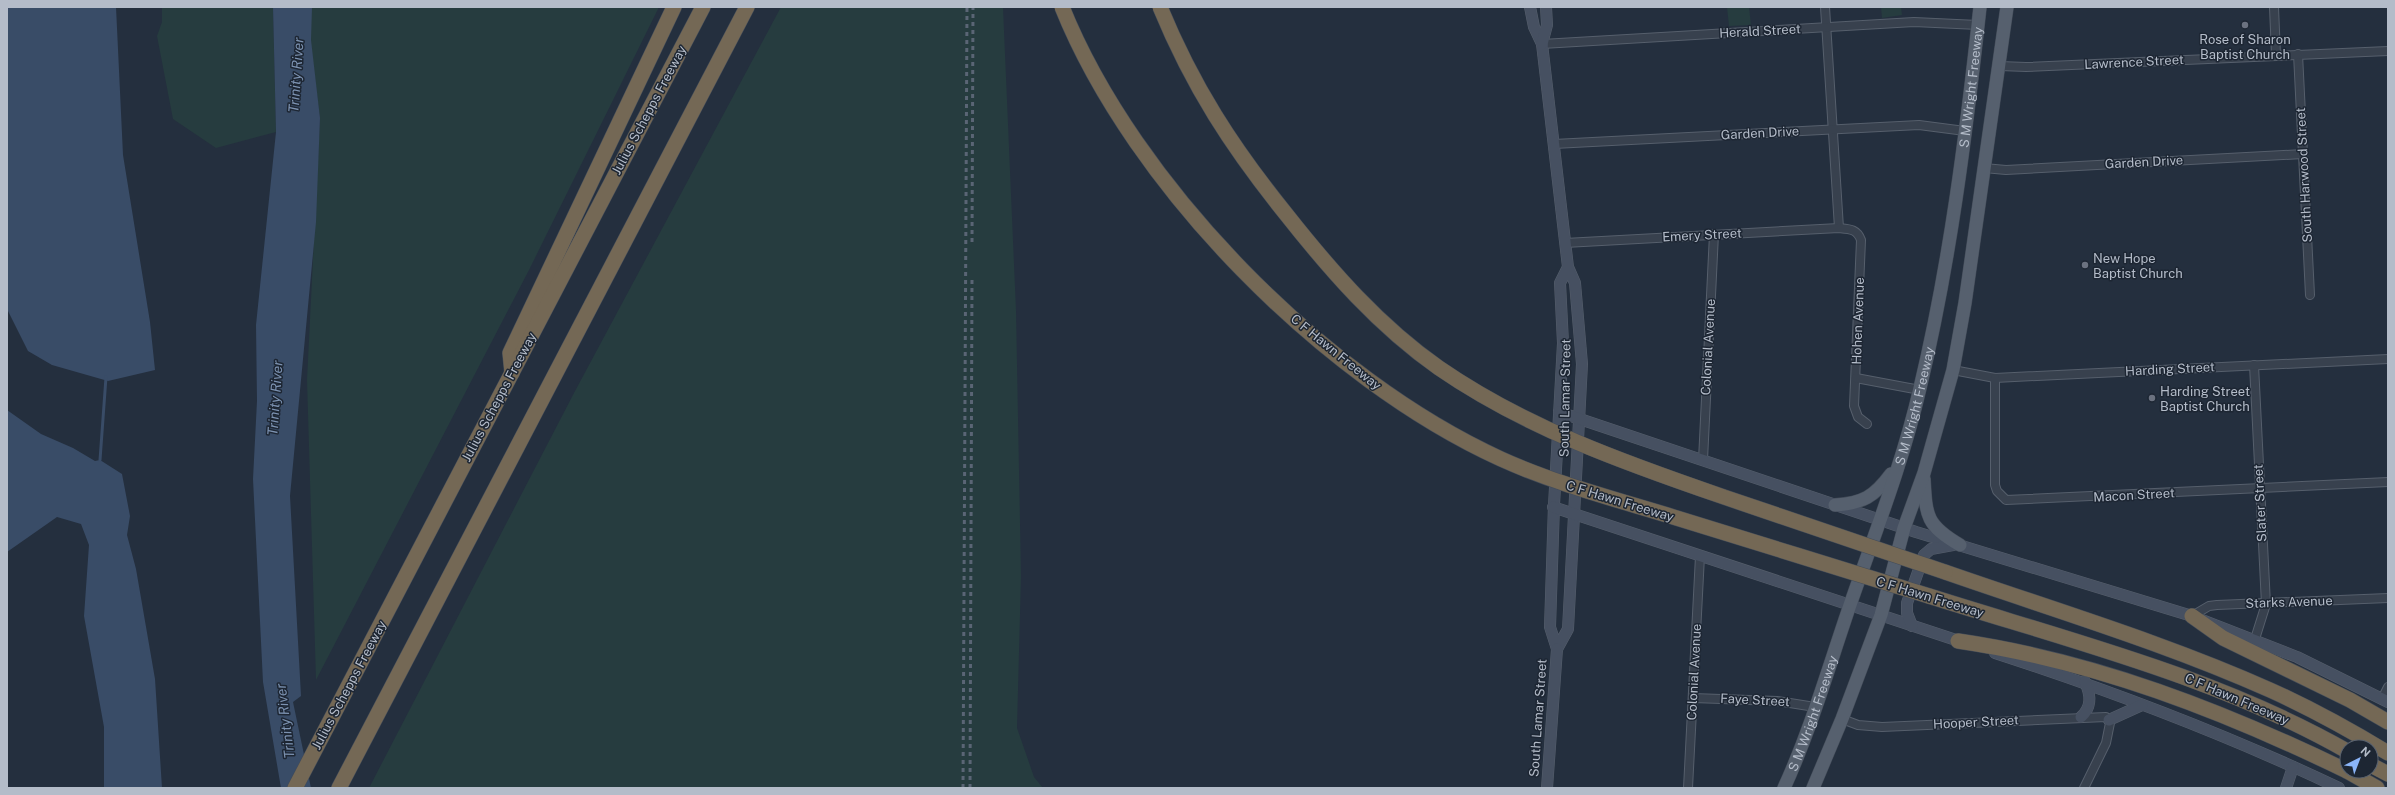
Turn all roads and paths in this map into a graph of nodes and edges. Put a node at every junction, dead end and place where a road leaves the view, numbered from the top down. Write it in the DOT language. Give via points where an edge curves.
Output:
graph roads {
  1 [pos="674,7"];
  2 [pos="703,7"];
  3 [pos="747,7"];
  4 [pos="1062,7"];
  5 [pos="1160,7"];
  6 [pos="1530,7"];
  7 [pos="1546,7"];
  8 [pos="1825,7"];
  9 [pos="1980,7"];
  10 [pos="2007,7"];
  11 [pos="2274,7"];
  12 [pos="1978,25"];
  13 [pos="1826,27"];
  14 [pos="1542,44"];
  15 [pos="2388,50"];
  16 [pos="2298,54"];
  17 [pos="2276,55"];
  18 [pos="2000,66"];
  19 [pos="1833,129"];
  20 [pos="1965,130"];
  21 [pos="1554,144"];
  22 [pos="2303,154"];
  23 [pos="1984,168"];
  24 [pos="1839,228"];
  25 [pos="1714,234"];
  26 [pos="1566,244"];
  27 [pos="1568,267"];
  28 [pos="2310,295"];
  29 [pos="2388,359"];
  30 [pos="2254,365"];
  31 [pos="1953,370"];
  32 [pos="512,373"];
  33 [pos="1856,378"];
  34 [pos="1995,378"];
  35 [pos="1920,390"];
  36 [pos="1559,412"];
  37 [pos="1581,419"];
  38 [pos="1866,424"];
  39 [pos="1703,460"];
  40 [pos="1897,464"];
  41 [pos="1924,473"];
  42 [pos="2388,482"];
  43 [pos="2259,489"];
  44 [pos="1835,505"];
  45 [pos="1554,507"];
  46 [pos="1576,514"];
  47 [pos="1880,520"];
  48 [pos="1904,528"];
  49 [pos="1960,545"];
  50 [pos="1700,556"];
  51 [pos="2388,598"];
  52 [pos="2266,604"];
  53 [pos="1850,605"];
  54 [pos="1881,615"];
  55 [pos="2192,616"];
  56 [pos="1912,626"];
  57 [pos="2255,639"];
  58 [pos="1958,641"];
  59 [pos="1557,649"];
  60 [pos="2085,682"];
  61 [pos="2388,687"];
  62 [pos="1693,698"];
  63 [pos="2385,701"];
  64 [pos="2142,705"];
  65 [pos="1815,708"];
  66 [pos="2081,717"];
  67 [pos="1842,719"];
  68 [pos="2388,722"];
  69 [pos="2110,725"];
  70 [pos="2339,747"];
  71 [pos="2388,752"];
  72 [pos="2293,767"];
  73 [pos="2339,767"];
  74 [pos="2379,769"];
  75 [pos="2388,774"];
  76 [pos="2361,779"];
  77 [pos="295,788"];
  78 [pos="339,788"];
  79 [pos="1547,788"];
  80 [pos="1688,788"];
  81 [pos="1784,788"];
  82 [pos="1813,788"];
  83 [pos="2084,788"];
  84 [pos="2286,788"];
  85 [pos="2338,788"];
  86 [pos="2377,788"];
  1 -- 32 [label="highway" via="510,353"];
  2 -- 32 [label="highway, Julius Schepps Freeway"];
  3 -- 78 [label="highway"];
  4 -- 70 [label="highway, C F Hawn Freeway, bridge" via="1102,90 1143,153 1178,198 1224,249 1279,305 1331,350 1394,399 1473,446 1541,476 2208,685 2278,715"];
  5 -- 71 [label="highway, C F Hawn Freeway, bridge" via="1194,80 1230,142 1253,173 1318,254 1362,303 1438,367 1522,417 1602,453 2143,641 2228,673 2308,709"];
  6 -- 14 [label="main road, South Lamar Street" via="1534,27"];
  7 -- 14 [label="main road, South Lamar Street" via="1547,25"];
  8 -- 13 [label="street"];
  9 -- 12 [label="main road, S M Wright Freeway"];
  10 -- 18 [label="main road, S M Wright Freeway"];
  11 -- 17 [label="street"];
  12 -- 13 [label="street, Herald Street" via="1914,22"];
  12 -- 20 [label="main road, S M Wright Freeway"];
  13 -- 14 [label="street, Herald Street"];
  13 -- 19 [label="street"];
  14 -- 21 [label="main road, South Lamar Street"];
  15 -- 16 [label="street, Lawrence Street"];
  16 -- 17 [label="street, Lawrence Street"];
  16 -- 22 [label="street, South Harwood Street"];
  17 -- 18 [label="street, Lawrence Street" via="2026,67"];
  18 -- 23 [label="main road, S M Wright Freeway"];
  19 -- 20 [label="street, Garden Drive" via="1919,125"];
  19 -- 21 [label="street, Garden Drive"];
  19 -- 24 [label="street"];
  20 -- 35 [label="main road, S M Wright Freeway" via="1946,260"];
  21 -- 26 [label="main road, South Lamar Street"];
  22 -- 23 [label="street, Garden Drive" via="2006,170"];
  22 -- 28 [label="street, South Harwood Street"];
  23 -- 31 [label="main road, S M Wright Freeway"];
  24 -- 25 [label="street, Emery Street"];
  24 -- 33 [label="street, Hohen Avenue" via="1858,233 1861,240"];
  25 -- 26 [label="street, Emery Street"];
  25 -- 39 [label="street, Colonial Avenue"];
  26 -- 27 [label="main road, South Lamar Street"];
  27 -- 36 [label="main road, South Lamar Street" via="1560,283 1563,343"];
  27 -- 37 [label="main road, South Lamar Street" via="1576,283 1581,339"];
  29 -- 30 [label="street, Harding Street"];
  30 -- 34 [label="street, Harding Street"];
  30 -- 43 [label="street, Slater Street"];
  31 -- 34 [label="street, Harding Street"];
  31 -- 41 [label="main road, S M Wright Freeway"];
  32 -- 77 [label="highway, Julius Schepps Freeway"];
  33 -- 35 [label="street"];
  33 -- 38 [label="street, Hohen Avenue" via="1854,406 1858,417"];
  34 -- 43 [label="street, Macon Street" via="1995,485 2006,500"];
  35 -- 40 [label="main road, S M Wright Freeway"];
  36 -- 37 [label="main road"];
  36 -- 45 [label="main road, South Lamar Street"];
  37 -- 39 [label="main road"];
  37 -- 46 [label="main road, South Lamar Street"];
  39 -- 44 [label="main road"];
  40 -- 44 [label="main road" via="1882,486 1865,500"];
  40 -- 47 [label="main road, S M Wright Freeway"];
  41 -- 48 [label="main road, S M Wright Freeway"];
  41 -- 49 [label="main road" via="1925,504 1929,518 1941,534"];
  42 -- 43 [label="street, Macon Street"];
  43 -- 52 [label="street, Slater Street"];
  44 -- 47 [label="main road"];
  45 -- 46 [label="main road, C F Hawn Freeway"];
  45 -- 59 [label="main road, South Lamar Street" via="1550,627"];
  46 -- 50 [label="main road, C F Hawn Freeway"];
  46 -- 59 [label="main road, South Lamar Street" via="1568,629"];
  47 -- 48 [label="main road"];
  47 -- 53 [label="main road, S M Wright Freeway"];
  48 -- 49 [label="main road"];
  48 -- 54 [label="main road, S M Wright Freeway"];
  49 -- 55 [label="main road"];
  49 -- 56 [label="main road" via="1931,549 1924,555 1907,603 1907,613"];
  50 -- 53 [label="main road, C F Hawn Freeway"];
  50 -- 62 [label="street, Colonial Avenue"];
  51 -- 52 [label="street, Starks Avenue"];
  52 -- 55 [label="street, Starks Avenue" via="2209,606"];
  52 -- 57 [label="street, Slater Street"];
  53 -- 54 [label="main road, C F Hawn Freeway"];
  53 -- 65 [label="main road, S M Wright Freeway"];
  54 -- 56 [label="main road, C F Hawn Freeway"];
  54 -- 67 [label="main road, S M Wright Freeway"];
  55 -- 57 [label="main road"];
  55 -- 68 [label="highway" via="2223,638 2350,700"];
  56 -- 58 [label="main road, C F Hawn Freeway"];
  57 -- 63 [label="main road"];
  58 -- 60 [label="main road, C F Hawn Freeway"];
  58 -- 73 [label="highway" via="2009,648 2085,667 2191,702"];
  59 -- 79 [label="main road, South Lamar Street"];
  60 -- 64 [label="main road, C F Hawn Freeway"];
  60 -- 66 [label="main road" via="2090,691 2090,699"];
  61 -- 63 [label="street"];
  62 -- 65 [label="street, Faye Street" via="1778,701"];
  62 -- 80 [label="street, Colonial Avenue"];
  64 -- 69 [label="main road" via="2123,714"];
  64 -- 72 [label="main road, C F Hawn Freeway"];
  65 -- 81 [label="main road, S M Wright Freeway"];
  66 -- 67 [label="street, Hooper Street" via="1882,727"];
  66 -- 69 [label="street, Hooper Street" via="2101,716"];
  67 -- 82 [label="main road, S M Wright Freeway"];
  69 -- 83 [label="street" via="2106,743"];
  72 -- 84 [label="main road"];
  72 -- 85 [label="main road, C F Hawn Freeway"];
  74 -- 75 [label="highway"];
  76 -- 86 [label="highway"];
}
